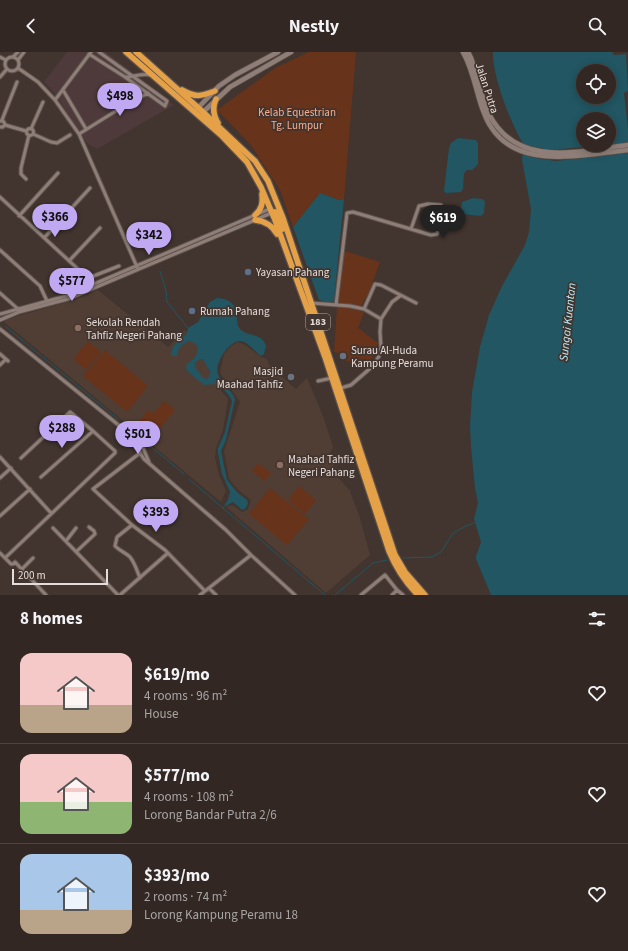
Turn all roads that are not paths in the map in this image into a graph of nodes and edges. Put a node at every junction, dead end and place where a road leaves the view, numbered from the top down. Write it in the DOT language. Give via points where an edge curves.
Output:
graph roads {
  1 [pos="18,52"];
  2 [pos="24,52"];
  3 [pos="99,52"];
  4 [pos="126,52"];
  5 [pos="136,52"];
  6 [pos="278,52"];
  7 [pos="291,52"];
  8 [pos="463,52"];
  9 [pos="468,52"];
  10 [pos="90,53"];
  11 [pos="0,57"];
  12 [pos="13,57"];
  13 [pos="6,60"];
  14 [pos="18,60"];
  15 [pos="18,68"];
  16 [pos="7,69"];
  17 [pos="0,77"];
  18 [pos="125,77"];
  19 [pos="135,77"];
  20 [pos="157,79"];
  21 [pos="169,81"];
  22 [pos="17,82"];
  23 [pos="63,90"];
  24 [pos="215,90"];
  25 [pos="148,93"];
  26 [pos="216,99"];
  27 [pos="55,100"];
  28 [pos="43,102"];
  29 [pos="196,110"];
  30 [pos="201,114"];
  31 [pos="1,120"];
  32 [pos="5,125"];
  33 [pos="0,128"];
  34 [pos="31,129"];
  35 [pos="86,129"];
  36 [pos="26,131"];
  37 [pos="223,131"];
  38 [pos="33,134"];
  39 [pos="79,134"];
  40 [pos="70,135"];
  41 [pos="501,135"];
  42 [pos="29,136"];
  43 [pos="628,146"];
  44 [pos="628,150"];
  45 [pos="250,157"];
  46 [pos="58,173"];
  47 [pos="26,179"];
  48 [pos="261,187"];
  49 [pos="90,188"];
  50 [pos="1,200"];
  51 [pos="271,210"];
  52 [pos="19,216"];
  53 [pos="255,218"];
  54 [pos="100,228"];
  55 [pos="411,229"];
  56 [pos="44,238"];
  57 [pos="284,244"];
  58 [pos="0,250"];
  59 [pos="296,255"];
  60 [pos="69,261"];
  61 [pos="119,266"];
  62 [pos="137,267"];
  63 [pos="86,279"];
  64 [pos="89,288"];
  65 [pos="0,293"];
  66 [pos="400,296"];
  67 [pos="47,301"];
  68 [pos="311,303"];
  69 [pos="416,303"];
  70 [pos="48,305"];
  71 [pos="336,305"];
  72 [pos="18,309"];
  73 [pos="364,309"];
  74 [pos="0,314"];
  75 [pos="381,319"];
  76 [pos="0,320"];
  77 [pos="0,330"];
  78 [pos="0,354"];
  79 [pos="0,365"];
  80 [pos="332,378"];
  81 [pos="318,381"];
  82 [pos="341,388"];
  83 [pos="93,431"];
  84 [pos="137,440"];
  85 [pos="140,453"];
  86 [pos="0,457"];
  87 [pos="21,458"];
  88 [pos="150,464"];
  89 [pos="11,468"];
  90 [pos="0,478"];
  91 [pos="41,478"];
  92 [pos="30,489"];
  93 [pos="51,513"];
  94 [pos="0,516"];
  95 [pos="132,525"];
  96 [pos="89,527"];
  97 [pos="54,528"];
  98 [pos="76,528"];
  99 [pos="66,541"];
  100 [pos="77,551"];
  101 [pos="0,553"];
  102 [pos="168,553"];
  103 [pos="251,555"];
  104 [pos="393,556"];
  105 [pos="5,558"];
  106 [pos="33,558"];
  107 [pos="399,567"];
  108 [pos="22,569"];
  109 [pos="140,578"];
  110 [pos="209,588"];
  111 [pos="397,590"];
  112 [pos="205,591"];
  113 [pos="46,595"];
  114 [pos="119,595"];
  115 [pos="200,595"];
  116 [pos="216,595"];
  117 [pos="295,595"];
  118 [pos="361,595"];
  119 [pos="392,595"];
  120 [pos="403,595"];
  121 [pos="418,595"];
  122 [pos="425,595"];
  1 -- 12 [label="street"];
  2 -- 14 [label="street"];
  3 -- 19 [label="street"];
  4 -- 20 [label="highway, 183"];
  5 -- 21 [label="highway, 183"];
  6 -- 24 [label="main road" via="235,75"];
  7 -- 26 [label="main road" via="240,80"];
  8 -- 41 [label="main road, Jalan Putra" via="484,114"];
  9 -- 41 [label="main road, Jalan Putra" via="488,112"];
  10 -- 18 [label="street"];
  10 -- 23 [label="street"];
  11 -- 13 [label="street"];
  12 -- 13 [label="street"];
  12 -- 14 [label="street"];
  13 -- 16 [label="street"];
  14 -- 15 [label="street"];
  15 -- 16 [label="street" via="13,71"];
  15 -- 27 [label="street" via="38,82"];
  16 -- 17 [label="street"];
  18 -- 19 [label="street"];
  18 -- 25 [label="street"];
  19 -- 20 [label="street" via="145,74"];
  19 -- 25 [label="street" via="167,101 165,106"];
  20 -- 29 [label="highway, 183"];
  21 -- 24 [label="highway" via="192,96"];
  21 -- 29 [label="highway, 183"];
  22 -- 31 [label="street"];
  23 -- 27 [label="street"];
  23 -- 35 [label="street"];
  24 -- 29 [label="main road"];
  25 -- 35 [label="street"];
  26 -- 30 [label="main road"];
  26 -- 37 [label="highway" via="213,112"];
  27 -- 39 [label="street"];
  28 -- 34 [label="street"];
  29 -- 30 [label="highway, 183"];
  30 -- 37 [label="highway, 183"];
  30 -- 48 [label="highway, 183" via="247,162"];
  31 -- 32 [label="street"];
  32 -- 33 [label="street"];
  32 -- 36 [label="street"];
  34 -- 36 [label="street"];
  34 -- 38 [label="street"];
  35 -- 39 [label="street"];
  36 -- 42 [label="street"];
  37 -- 45 [label="highway, 183"];
  38 -- 40 [label="street" via="57,143"];
  38 -- 42 [label="street"];
  39 -- 62 [label="street"];
  41 -- 43 [label="main road, Jalan Putra" via="526,148 556,153"];
  41 -- 44 [label="main road, Jalan Putra" via="516,149 536,156 555,158"];
  42 -- 47 [label="street" via="21,168 21,174"];
  45 -- 51 [label="highway" via="273,202"];
  45 -- 59 [label="highway, 183" via="268,182"];
  46 -- 52 [label="street"];
  48 -- 51 [label="highway, 183"];
  48 -- 53 [label="highway" via="263,203"];
  49 -- 56 [label="street"];
  50 -- 52 [label="street"];
  51 -- 53 [label="street" via="269,214"];
  51 -- 57 [label="highway, 183"];
  51 -- 59 [label="highway" via="277,214 291,251"];
  52 -- 56 [label="street"];
  53 -- 57 [label="highway" via="275,229"];
  53 -- 62 [label="street"];
  54 -- 60 [label="street"];
  55 -- 55 [label="street" via="431,235 437,234 441,205 419,206"];
  55 -- 71 [label="street" via="356,213 347,213"];
  56 -- 60 [label="street"];
  57 -- 80 [label="highway, 183"];
  58 -- 67 [label="street" via="40,286"];
  59 -- 68 [label="highway, 183"];
  60 -- 63 [label="street"];
  61 -- 63 [label="street"];
  62 -- 64 [label="street"];
  63 -- 64 [label="street"];
  64 -- 67 [label="street"];
  64 -- 70 [label="street" via="68,299"];
  65 -- 72 [label="street"];
  66 -- 69 [label="street"];
  66 -- 73 [label="street" via="375,284"];
  66 -- 75 [label="street" via="392,302"];
  67 -- 70 [label="street"];
  67 -- 72 [label="street"];
  68 -- 71 [label="street"];
  68 -- 82 [label="highway, 183"];
  70 -- 76 [label="street"];
  71 -- 73 [label="street"];
  72 -- 74 [label="street"];
  73 -- 75 [label="street"];
  75 -- 82 [label="street" via="381,347 376,362 354,383"];
  77 -- 84 [label="street"];
  78 -- 79 [label="street" via="7,360"];
  80 -- 81 [label="street"];
  80 -- 104 [label="highway, 183"];
  82 -- 104 [label="highway, 183"];
  83 -- 87 [label="street" via="68,413"];
  83 -- 91 [label="street"];
  83 -- 93 [label="street" via="115,452"];
  84 -- 85 [label="street"];
  84 -- 88 [label="street"];
  85 -- 88 [label="street"];
  85 -- 95 [label="street" via="93,489"];
  86 -- 89 [label="street"];
  88 -- 103 [label="street"];
  89 -- 90 [label="street"];
  89 -- 92 [label="street"];
  92 -- 93 [label="street"];
  92 -- 94 [label="street"];
  93 -- 105 [label="street"];
  95 -- 102 [label="street"];
  95 -- 109 [label="street" via="117,537 115,546 130,557"];
  96 -- 100 [label="street" via="95,534"];
  97 -- 99 [label="street"];
  98 -- 99 [label="street"];
  99 -- 100 [label="street"];
  100 -- 114 [label="street"];
  101 -- 105 [label="street"];
  102 -- 109 [label="street"];
  102 -- 112 [label="street"];
  103 -- 110 [label="street"];
  103 -- 117 [label="street"];
  104 -- 107 [label="highway, 183"];
  105 -- 108 [label="street" via="10,564 15,562"];
  106 -- 108 [label="street"];
  107 -- 121 [label="highway, 183" via="406,582"];
  107 -- 122 [label="highway, 183"];
  108 -- 113 [label="street"];
  109 -- 114 [label="street"];
  110 -- 112 [label="street"];
  110 -- 116 [label="street"];
  111 -- 118 [label="street" via="384,575"];
  111 -- 119 [label="street"];
  111 -- 120 [label="street"];
  112 -- 115 [label="street"];
}
